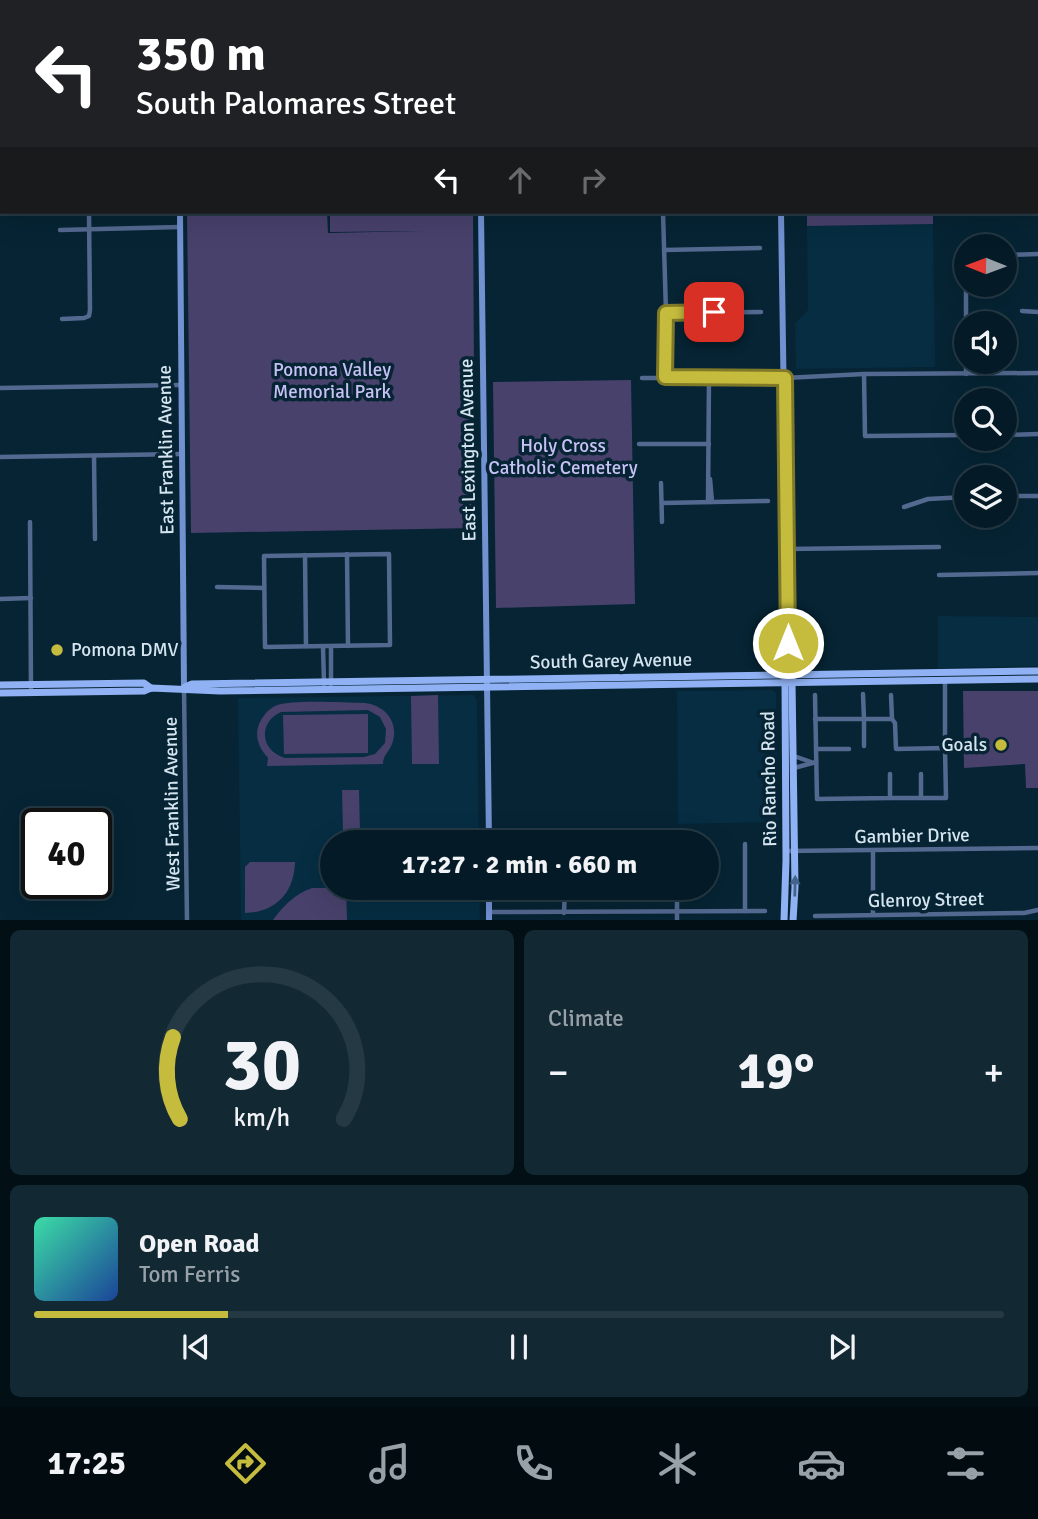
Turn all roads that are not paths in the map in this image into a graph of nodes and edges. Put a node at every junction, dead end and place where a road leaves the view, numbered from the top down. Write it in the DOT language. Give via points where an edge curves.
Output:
graph roads {
  1 [pos="89,214"];
  2 [pos="180,214"];
  3 [pos="481,214"];
  4 [pos="663,214"];
  5 [pos="781,214"];
  6 [pos="180,227"];
  7 [pos="89,229"];
  8 [pos="60,230"];
  9 [pos="760,247"];
  10 [pos="664,250"];
  11 [pos="1038,254"];
  12 [pos="1017,255"];
  13 [pos="1022,311"];
  14 [pos="761,312"];
  15 [pos="1038,312"];
  16 [pos="666,313"];
  17 [pos="62,319"];
  18 [pos="1017,373"];
  19 [pos="1038,373"];
  20 [pos="864,374"];
  21 [pos="954,374"];
  22 [pos="665,377"];
  23 [pos="642,378"];
  24 [pos="709,378"];
  25 [pos="785,378"];
  26 [pos="180,385"];
  27 [pos="0,388"];
  28 [pos="1038,434"];
  29 [pos="954,435"];
  30 [pos="1017,435"];
  31 [pos="639,444"];
  32 [pos="709,444"];
  33 [pos="182,454"];
  34 [pos="94,456"];
  35 [pos="0,457"];
  36 [pos="661,483"];
  37 [pos="1017,496"];
  38 [pos="1038,496"];
  39 [pos="954,498"];
  40 [pos="768,501"];
  41 [pos="710,502"];
  42 [pos="662,503"];
  43 [pos="904,507"];
  44 [pos="30,522"];
  45 [pos="662,522"];
  46 [pos="95,539"];
  47 [pos="939,547"];
  48 [pos="787,550"];
  49 [pos="347,554"];
  50 [pos="305,555"];
  51 [pos="1038,573"];
  52 [pos="939,575"];
  53 [pos="217,587"];
  54 [pos="264,587"];
  55 [pos="31,598"];
  56 [pos="0,599"];
  57 [pos="306,646"];
  58 [pos="323,646"];
  59 [pos="331,646"];
  60 [pos="348,646"];
  61 [pos="1038,671"];
  62 [pos="788,675"];
  63 [pos="945,677"];
  64 [pos="1038,679"];
  65 [pos="681,680"];
  66 [pos="489,683"];
  67 [pos="788,683"];
  68 [pos="0,685"];
  69 [pos="327,685"];
  70 [pos="184,687"];
  71 [pos="31,688"];
  72 [pos="0,693"];
  73 [pos="863,694"];
  74 [pos="815,695"];
  75 [pos="891,695"];
  76 [pos="815,719"];
  77 [pos="864,719"];
  78 [pos="892,719"];
  79 [pos="864,746"];
  80 [pos="945,748"];
  81 [pos="816,749"];
  82 [pos="849,749"];
  83 [pos="794,756"];
  84 [pos="785,759"];
  85 [pos="814,762"];
  86 [pos="794,768"];
  87 [pos="890,774"];
  88 [pos="921,774"];
  89 [pos="794,785"];
  90 [pos="890,798"];
  91 [pos="921,798"];
  92 [pos="786,818"];
  93 [pos="794,818"];
  94 [pos="489,830"];
  95 [pos="746,844"];
  96 [pos="1038,848"];
  97 [pos="790,850"];
  98 [pos="873,850"];
  99 [pos="564,900"];
  100 [pos="677,900"];
  101 [pos="1038,910"];
  102 [pos="745,911"];
  103 [pos="765,911"];
  104 [pos="677,912"];
  105 [pos="564,913"];
  106 [pos="873,915"];
  107 [pos="489,916"];
  108 [pos="815,916"];
  109 [pos="187,920"];
  110 [pos="677,920"];
  111 [pos="784,920"];
  112 [pos="793,920"];
  1 -- 7 [label="street"];
  2 -- 6 [label="street, East Franklin Avenue"];
  3 -- 66 [label="street, East Lexington Avenue"];
  4 -- 10 [label="street"];
  5 -- 25 [label="street"];
  6 -- 7 [label="street"];
  6 -- 26 [label="street, East Franklin Avenue"];
  7 -- 8 [label="street"];
  7 -- 17 [label="street" via="89,316"];
  9 -- 10 [label="street"];
  10 -- 16 [label="street"];
  11 -- 12 [label="street"];
  13 -- 15 [label="street"];
  14 -- 16 [label="street"];
  16 -- 22 [label="street"];
  18 -- 19 [label="street"];
  20 -- 21 [label="street"];
  20 -- 25 [label="street"];
  20 -- 29 [label="street" via="865,436"];
  22 -- 23 [label="street"];
  22 -- 24 [label="street"];
  24 -- 25 [label="street"];
  24 -- 32 [label="street"];
  25 -- 48 [label="street"];
  26 -- 27 [label="street"];
  26 -- 33 [label="street, East Franklin Avenue"];
  28 -- 30 [label="street"];
  31 -- 32 [label="street"];
  32 -- 41 [label="street"];
  33 -- 34 [label="street"];
  33 -- 70 [label="street, East Franklin Avenue"];
  34 -- 35 [label="street"];
  34 -- 46 [label="street"];
  36 -- 42 [label="street"];
  37 -- 38 [label="street"];
  39 -- 43 [label="street"];
  40 -- 41 [label="street"];
  41 -- 42 [label="street"];
  42 -- 45 [label="street"];
  44 -- 55 [label="street"];
  47 -- 48 [label="street"];
  48 -- 62 [label="street"];
  49 -- 50 [label="street"];
  49 -- 60 [label="street"];
  49 -- 60 [label="street" via="389,554 390,645"];
  50 -- 54 [label="street" via="264,556"];
  50 -- 57 [label="street"];
  51 -- 52 [label="street"];
  53 -- 54 [label="street"];
  54 -- 57 [label="street" via="265,647"];
  55 -- 56 [label="street"];
  55 -- 71 [label="street"];
  57 -- 58 [label="street"];
  58 -- 59 [label="street"];
  58 -- 69 [label="street"];
  59 -- 60 [label="street"];
  59 -- 69 [label="street"];
  61 -- 63 [label="main road"];
  62 -- 63 [label="main road, South Garey Avenue"];
  62 -- 65 [label="main road, South Garey Avenue"];
  62 -- 67 [label="main road, Rio Rancho Road"];
  63 -- 64 [label="main road, South Garey Avenue"];
  63 -- 67 [label="main road, South Garey Avenue" via="932,681"];
  63 -- 80 [label="street"];
  65 -- 66 [label="main road, South Garey Avenue"];
  65 -- 67 [label="main road, South Garey Avenue"];
  66 -- 69 [label="main road, South Garey Avenue"];
  66 -- 94 [label="street, East Lexington Avenue"];
  67 -- 83 [label="main road, Rio Rancho Road"];
  67 -- 84 [label="main road, Rio Rancho Road"];
  68 -- 71 [label="main road, South Garey Avenue"];
  69 -- 70 [label="main road, South Garey Avenue" via="220,691"];
  70 -- 71 [label="main road, South Garey Avenue" via="151,688 144,683"];
  70 -- 109 [label="street, West Franklin Avenue"];
  71 -- 72 [label="main road, South Garey Avenue"];
  73 -- 77 [label="street"];
  74 -- 76 [label="street"];
  75 -- 78 [label="street"];
  76 -- 77 [label="street"];
  76 -- 81 [label="street"];
  77 -- 78 [label="street"];
  77 -- 79 [label="street"];
  78 -- 80 [label="street" via="896,749"];
  80 -- 91 [label="street" via="946,798"];
  81 -- 82 [label="street"];
  81 -- 85 [label="street"];
  83 -- 85 [label="street"];
  83 -- 86 [label="main road, Rio Rancho Road"];
  84 -- 89 [label="main road"];
  84 -- 92 [label="main road, Rio Rancho Road"];
  85 -- 86 [label="street"];
  85 -- 90 [label="street" via="817,799"];
  86 -- 89 [label="main road, Rio Rancho Road"];
  87 -- 90 [label="street"];
  88 -- 91 [label="street"];
  89 -- 93 [label="main road, Rio Rancho Road"];
  90 -- 91 [label="street"];
  92 -- 93 [label="main road"];
  92 -- 97 [label="main road, Rio Rancho Road"];
  93 -- 97 [label="main road, Rio Rancho Road"];
  95 -- 102 [label="street"];
  96 -- 98 [label="street, Gambier Drive"];
  97 -- 98 [label="street, Gambier Drive"];
  97 -- 111 [label="main road, Rio Rancho Road"];
  112 -- 97 [label="main road, Rio Rancho Road, one-way"];
  98 -- 106 [label="street"];
  99 -- 105 [label="street"];
  100 -- 104 [label="street"];
  101 -- 106 [label="street, Glenroy Street"];
  102 -- 103 [label="street"];
  102 -- 104 [label="street"];
  104 -- 105 [label="street"];
  104 -- 110 [label="street"];
  105 -- 107 [label="street"];
  106 -- 108 [label="street, Glenroy Street"];
}
